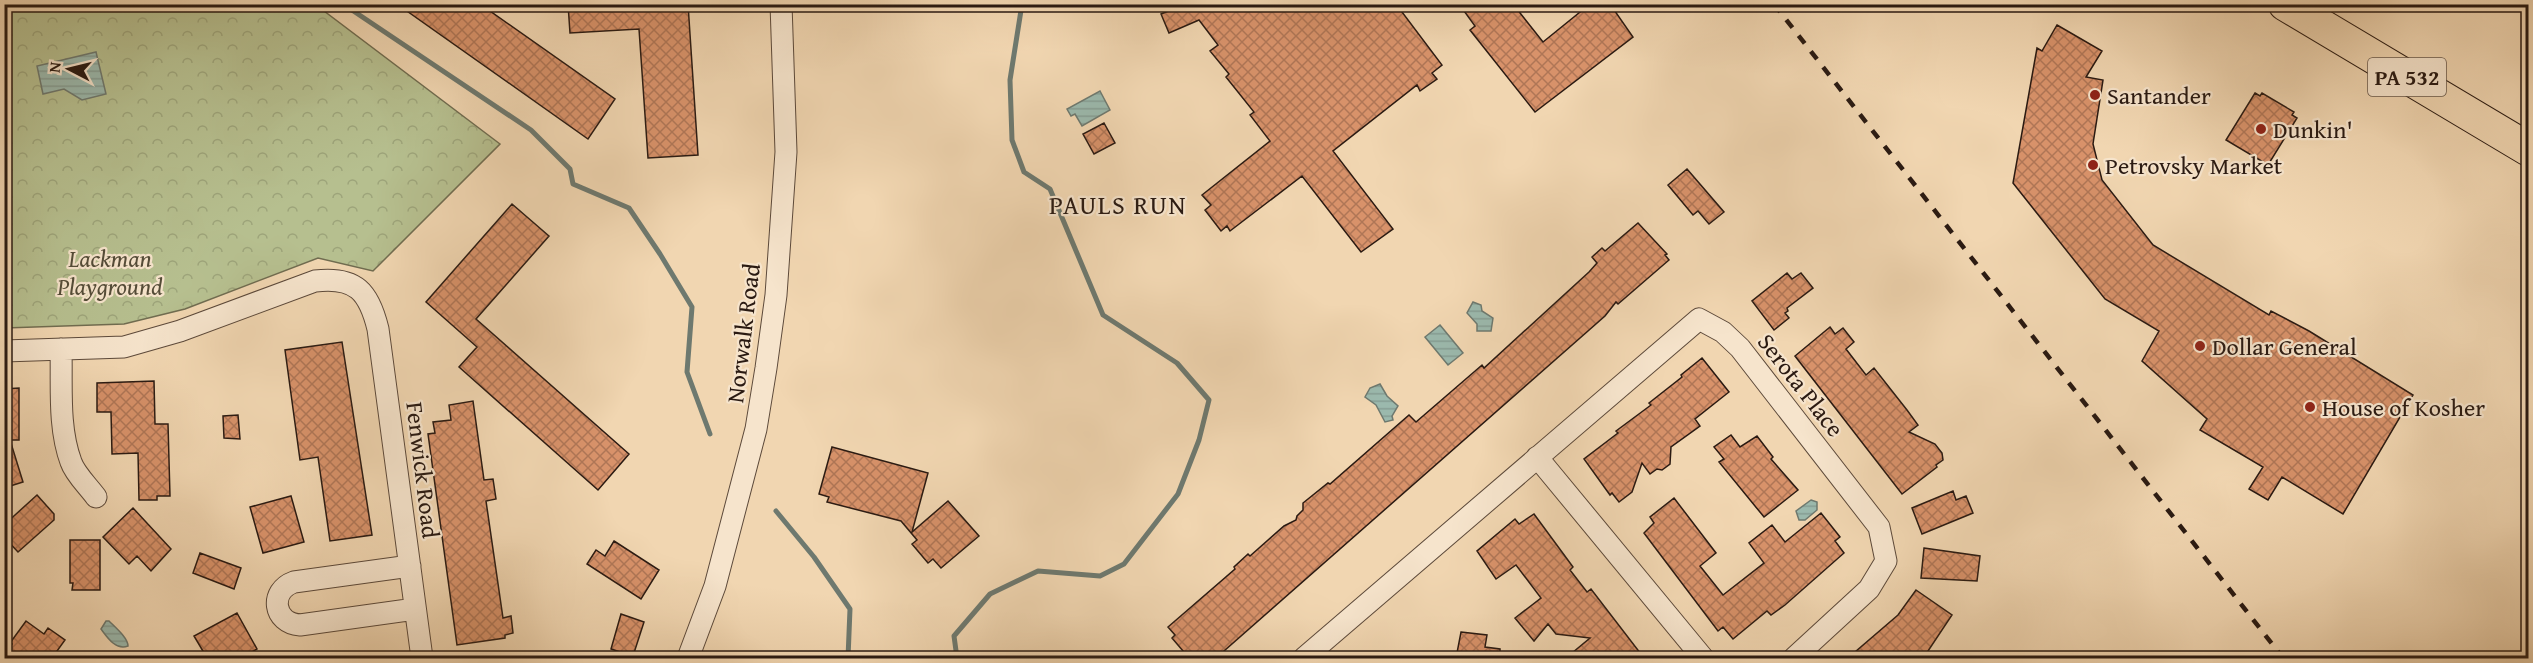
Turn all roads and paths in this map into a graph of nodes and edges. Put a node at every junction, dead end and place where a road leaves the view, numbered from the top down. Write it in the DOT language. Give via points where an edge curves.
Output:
graph roads {
  1 [pos="781,4"];
  2 [pos="2284,4"];
  3 [pos="2529,149"];
  4 [pos="61,350"];
  5 [pos="4,351"];
  6 [pos="1537,457"];
  7 [pos="96,496"];
  8 [pos="410,566"];
  9 [pos="415,609"];
  10 [pos="422,658"];
  11 [pos="688,658"];
  12 [pos="1304,658"];
  13 [pos="1703,658"];
  14 [pos="1794,658"];
  1 -- 11 [label="street, Norwalk Road" via="786,152 776,295 766,368 756,429 715,586"];
  2 -- 3 [label="main road, PA 532"];
  4 -- 5 [label="street"];
  4 -- 7 [label="street" via="66,442 72,465"];
  4 -- 8 [label="street, Fenwick Road" via="144,342 315,281 342,282 363,291 373,308 378,329"];
  6 -- 12 [label="street, Serota Place"];
  6 -- 13 [label="street"];
  6 -- 14 [label="street, Serota Place" via="1699,319 1723,332 1740,348 1879,527 1886,561 1869,590"];
  8 -- 9 [label="street, Fenwick Road"];
  8 -- 9 [label="street" via="294,582 282,588 277,606 282,618 300,625"];
  9 -- 10 [label="street, Fenwick Road"];
}
